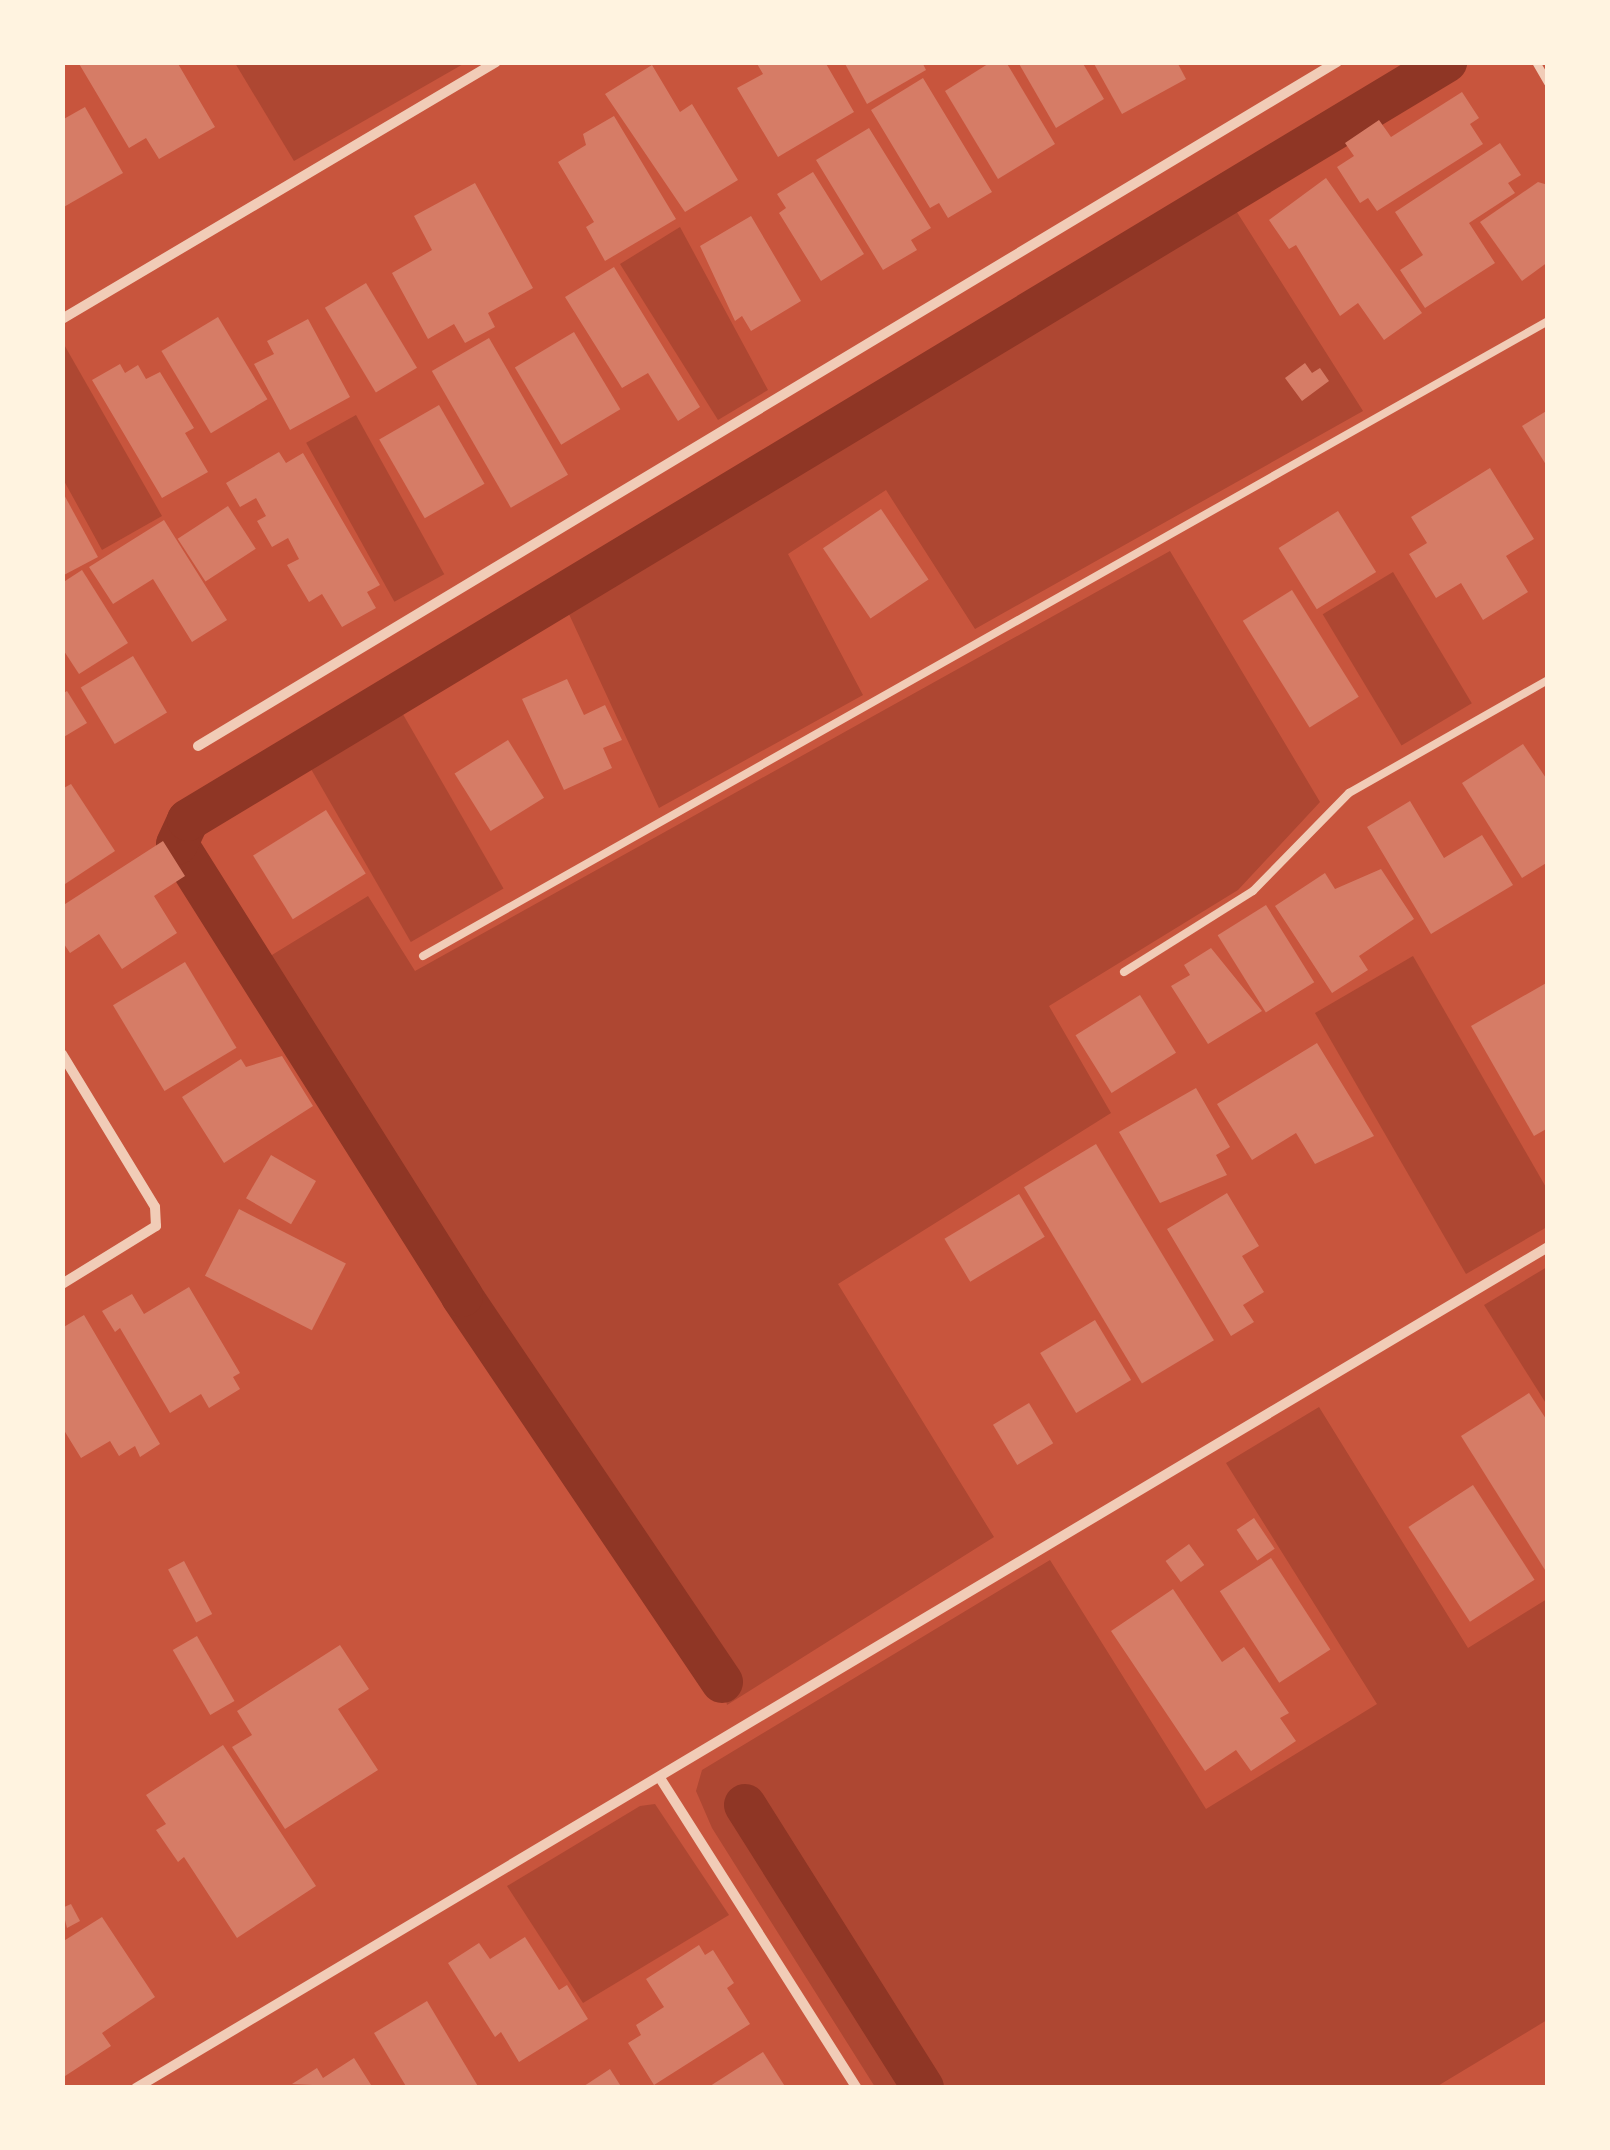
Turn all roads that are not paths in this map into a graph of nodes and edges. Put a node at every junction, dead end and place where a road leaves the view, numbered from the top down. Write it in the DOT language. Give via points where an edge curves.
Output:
graph roads {
  1 [pos="496,62"];
  2 [pos="1338,62"];
  3 [pos="1536,62"];
  4 [pos="1548,82"];
  5 [pos="62,319"];
  6 [pos="1548,322"];
  7 [pos="1548,680"];
  8 [pos="198,746"];
  9 [pos="423,956"];
  10 [pos="1124,972"];
  11 [pos="62,1054"];
  12 [pos="1548,1247"];
  13 [pos="62,1284"];
  14 [pos="660,1778"];
  15 [pos="136,2088"];
  16 [pos="856,2088"];
  1 -- 5 [label="street"];
  2 -- 8 [label="street"];
  3 -- 4 [label="lane"];
  6 -- 9 [label="lane"];
  7 -- 10 [label="lane" via="1349,792 1253,892"];
  11 -- 13 [label="street" via="155,1207 156,1226"];
  12 -- 14 [label="street"];
  14 -- 15 [label="street"];
  14 -- 16 [label="street"];
}
